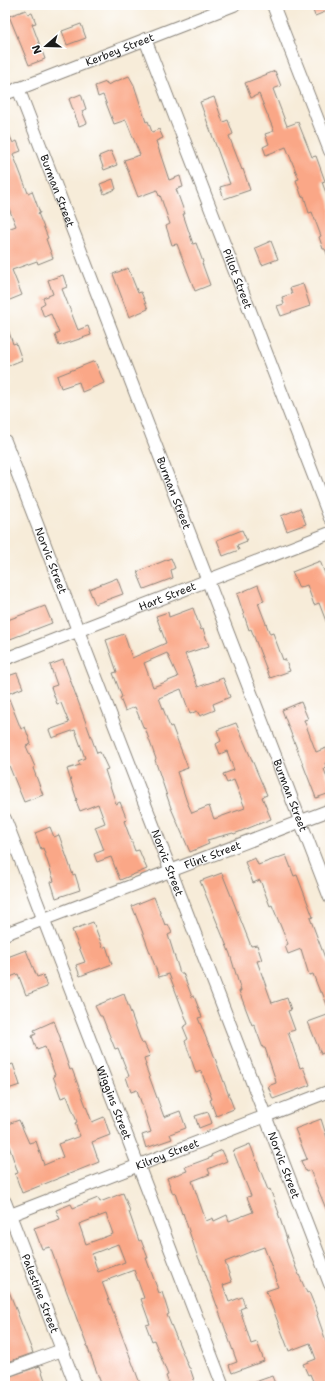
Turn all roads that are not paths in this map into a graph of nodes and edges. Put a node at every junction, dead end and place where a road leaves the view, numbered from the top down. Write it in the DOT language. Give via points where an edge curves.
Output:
graph roads {
  1 [pos="234,5"];
  2 [pos="273,5"];
  3 [pos="145,40"];
  4 [pos="18,88"];
  5 [pos="5,93"];
  6 [pos="330,151"];
  7 [pos="5,441"];
  8 [pos="330,518"];
  9 [pos="330,533"];
  10 [pos="208,580"];
  11 [pos="78,631"];
  12 [pos="5,659"];
  13 [pos="330,810"];
  14 [pos="5,819"];
  15 [pos="300,821"];
  16 [pos="171,871"];
  17 [pos="330,898"];
  18 [pos="44,919"];
  19 [pos="5,934"];
  20 [pos="330,1092"];
  21 [pos="265,1116"];
  22 [pos="138,1166"];
  23 [pos="5,1202"];
  24 [pos="8,1216"];
  25 [pos="330,1284"];
  26 [pos="62,1350"];
  27 [pos="5,1371"];
  28 [pos="76,1386"];
  29 [pos="223,1386"];
  1 -- 3 [label="street, Kerbey Street"];
  2 -- 6 [label="street"];
  3 -- 4 [label="street, Kerbey Street"];
  3 -- 8 [label="street, Pillot Street"];
  4 -- 5 [label="street, Kerbey Street"];
  4 -- 10 [label="street, Burman Street"];
  7 -- 11 [label="street, Norvic Street"];
  9 -- 10 [label="street, Hart Street"];
  10 -- 11 [label="street, Hart Street"];
  10 -- 15 [label="street, Burman Street"];
  11 -- 12 [label="street, Hart Street"];
  11 -- 16 [label="street, Norvic Street"];
  13 -- 15 [label="street, Flint Street"];
  14 -- 18 [label="street, Wiggins Street"];
  15 -- 16 [label="street, Flint Street"];
  15 -- 17 [label="street, Burman Street"];
  16 -- 18 [label="street, Flint Street"];
  16 -- 21 [label="street, Norvic Street"];
  18 -- 19 [label="street, Flint Street"];
  18 -- 22 [label="street, Wiggins Street"];
  20 -- 21 [label="street, Kilroy Street"];
  21 -- 22 [label="street, Kilroy Street"];
  21 -- 25 [label="street, Norvic Street"];
  22 -- 24 [label="street, Kilroy Street"];
  22 -- 29 [label="street, Wiggins Street"];
  23 -- 24 [label="street, Palestine Street"];
  24 -- 26 [label="street, Palestine Street"];
  26 -- 27 [label="street"];
  26 -- 28 [label="street, Palestine Street"];
}
